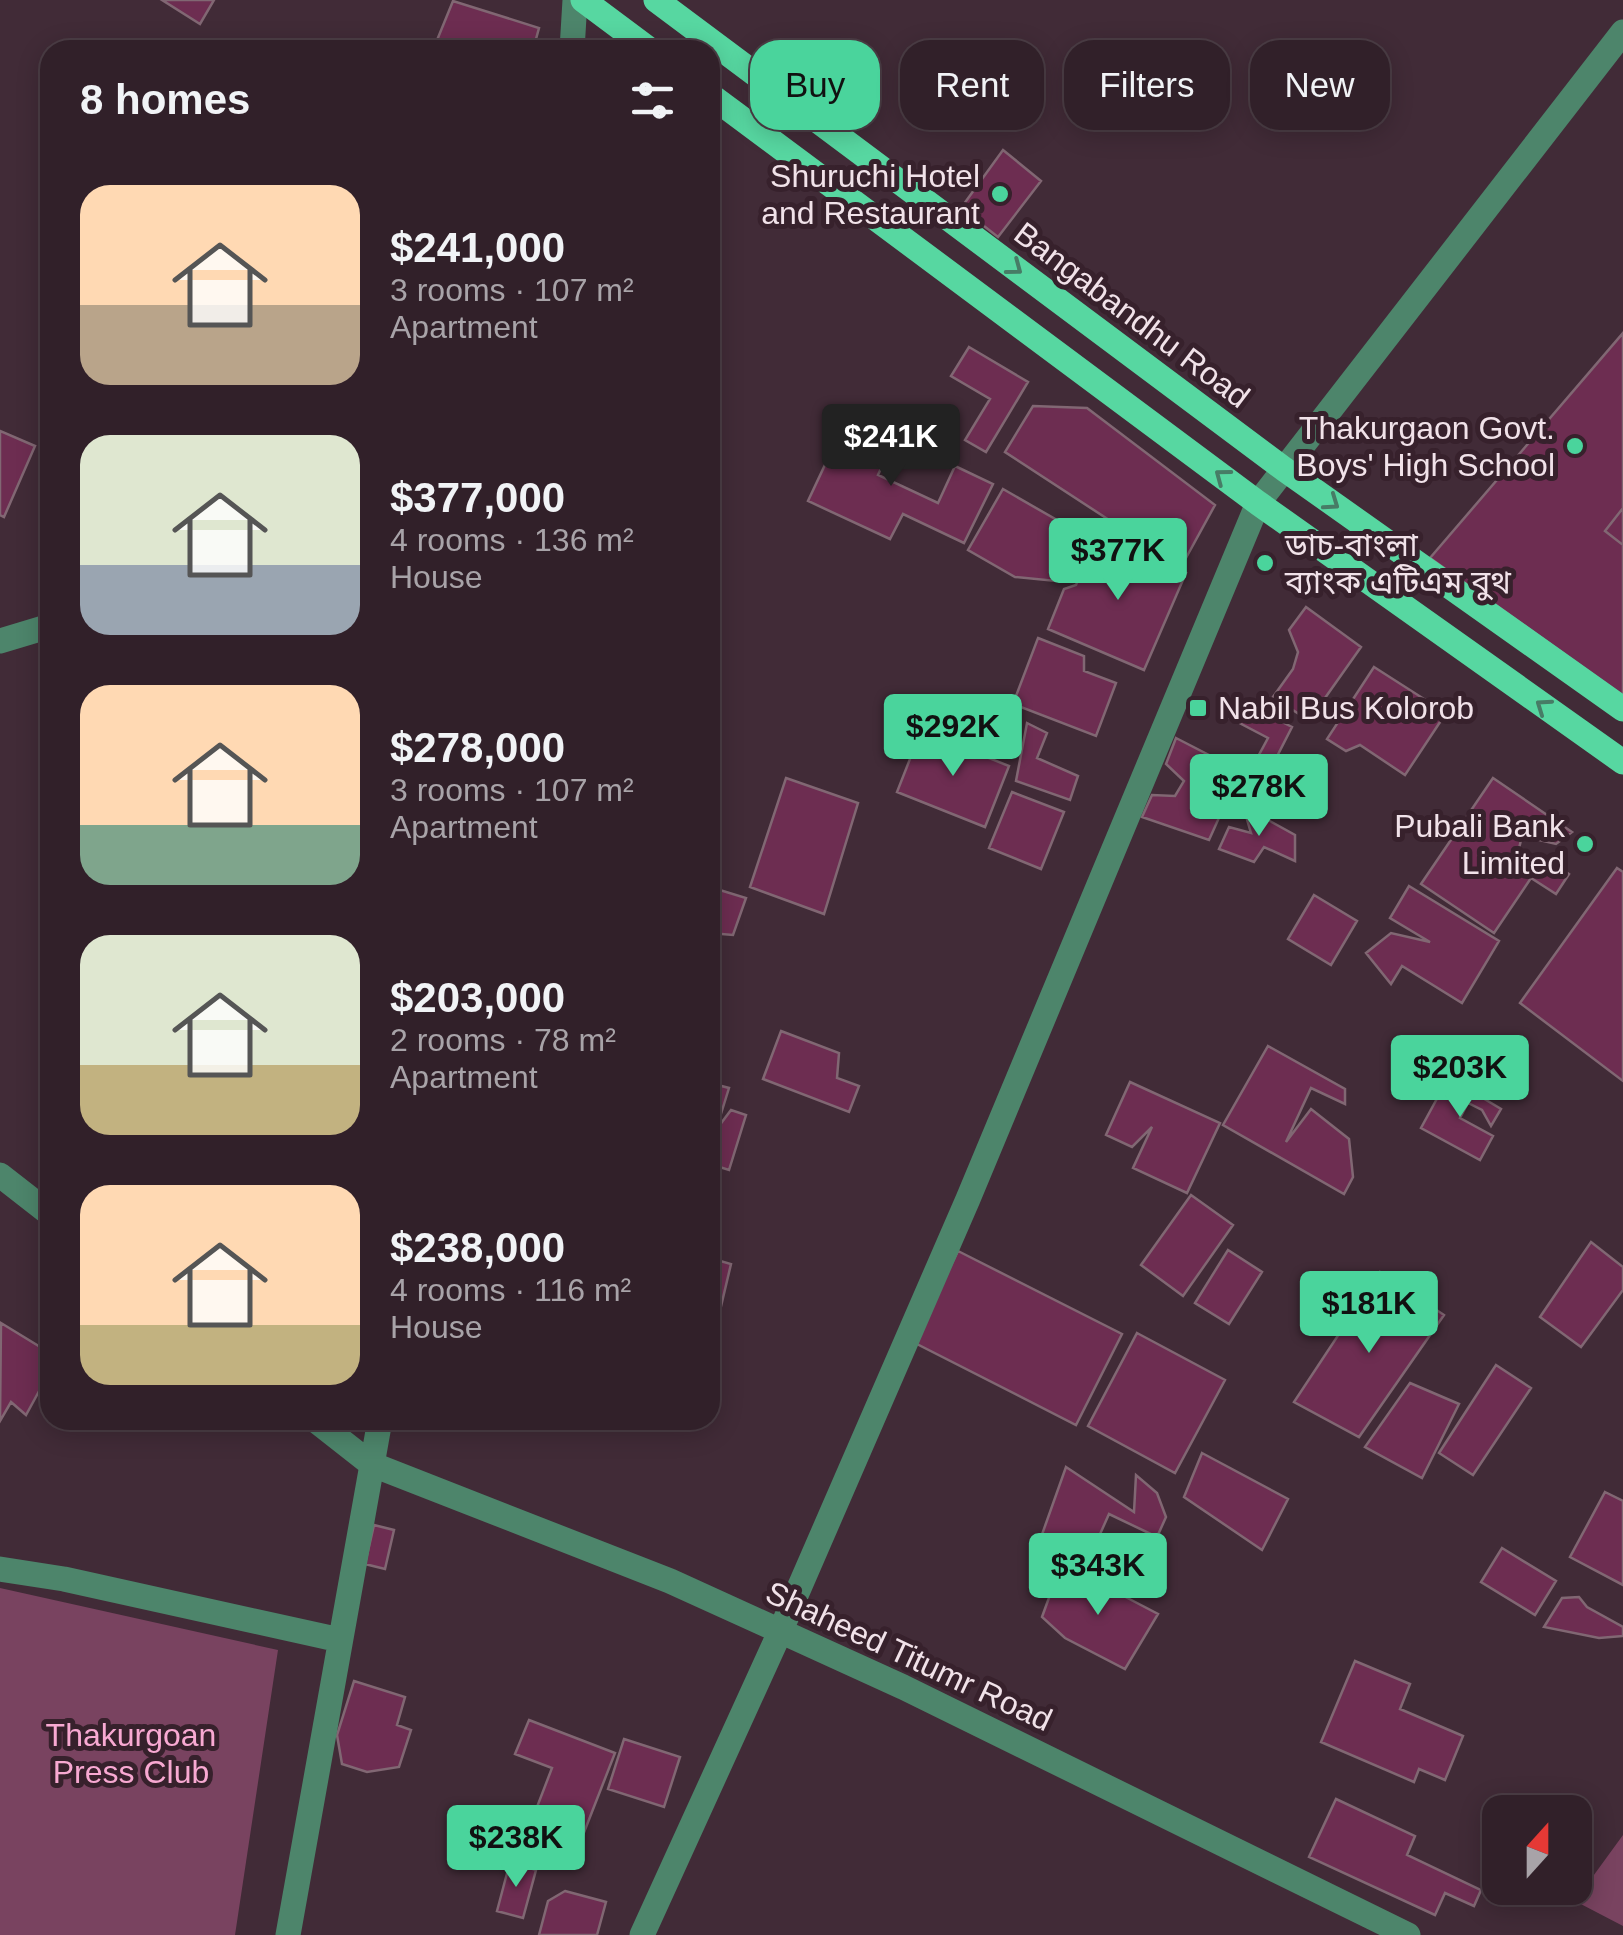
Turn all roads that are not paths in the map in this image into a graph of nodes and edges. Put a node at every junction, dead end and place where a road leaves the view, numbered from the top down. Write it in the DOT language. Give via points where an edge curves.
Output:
graph roads {
  1 [pos="579,0"];
  2 [pos="656,0"];
  3 [pos="1623,32"];
  4 [pos="573,40"];
  5 [pos="636,40"];
  6 [pos="710,40"];
  7 [pos="720,48"];
  8 [pos="720,102"];
  9 [pos="1284,469"];
  10 [pos="1258,503"];
  11 [pos="40,629"];
  12 [pos="0,641"];
  13 [pos="1623,709"];
  14 [pos="1623,762"];
  15 [pos="0,1175"];
  16 [pos="40,1206"];
  17 [pos="327,1430"];
  18 [pos="378,1430"];
  19 [pos="371,1464"];
  20 [pos="0,1570"];
  21 [pos="780,1632"];
  22 [pos="340,1640"];
  23 [pos="288,1935"];
  24 [pos="642,1935"];
  25 [pos="1408,1935"];
  1 -- 4 [label="street"];
  1 -- 5 [label="main road"];
  2 -- 6 [label="main road, Bangabandhu Road, one-way"];
  3 -- 9 [label="street"];
  7 -- 9 [label="main road, Bangabandhu Road, one-way"];
  10 -- 8 [label="main road, one-way"];
  9 -- 10 [label="street"];
  9 -- 13 [label="main road, Bangabandhu Road, one-way"];
  14 -- 10 [label="main road, one-way"];
  10 -- 21 [label="street"];
  11 -- 12 [label="street"];
  15 -- 16 [label="street"];
  17 -- 19 [label="street, Shaheed Titumr Road"];
  18 -- 19 [label="street"];
  19 -- 21 [label="street, Shaheed Titumr Road"];
  19 -- 22 [label="street"];
  20 -- 22 [label="street"];
  21 -- 24 [label="street"];
  21 -- 25 [label="street, Shaheed Titumr Road"];
  22 -- 23 [label="street"];
}
